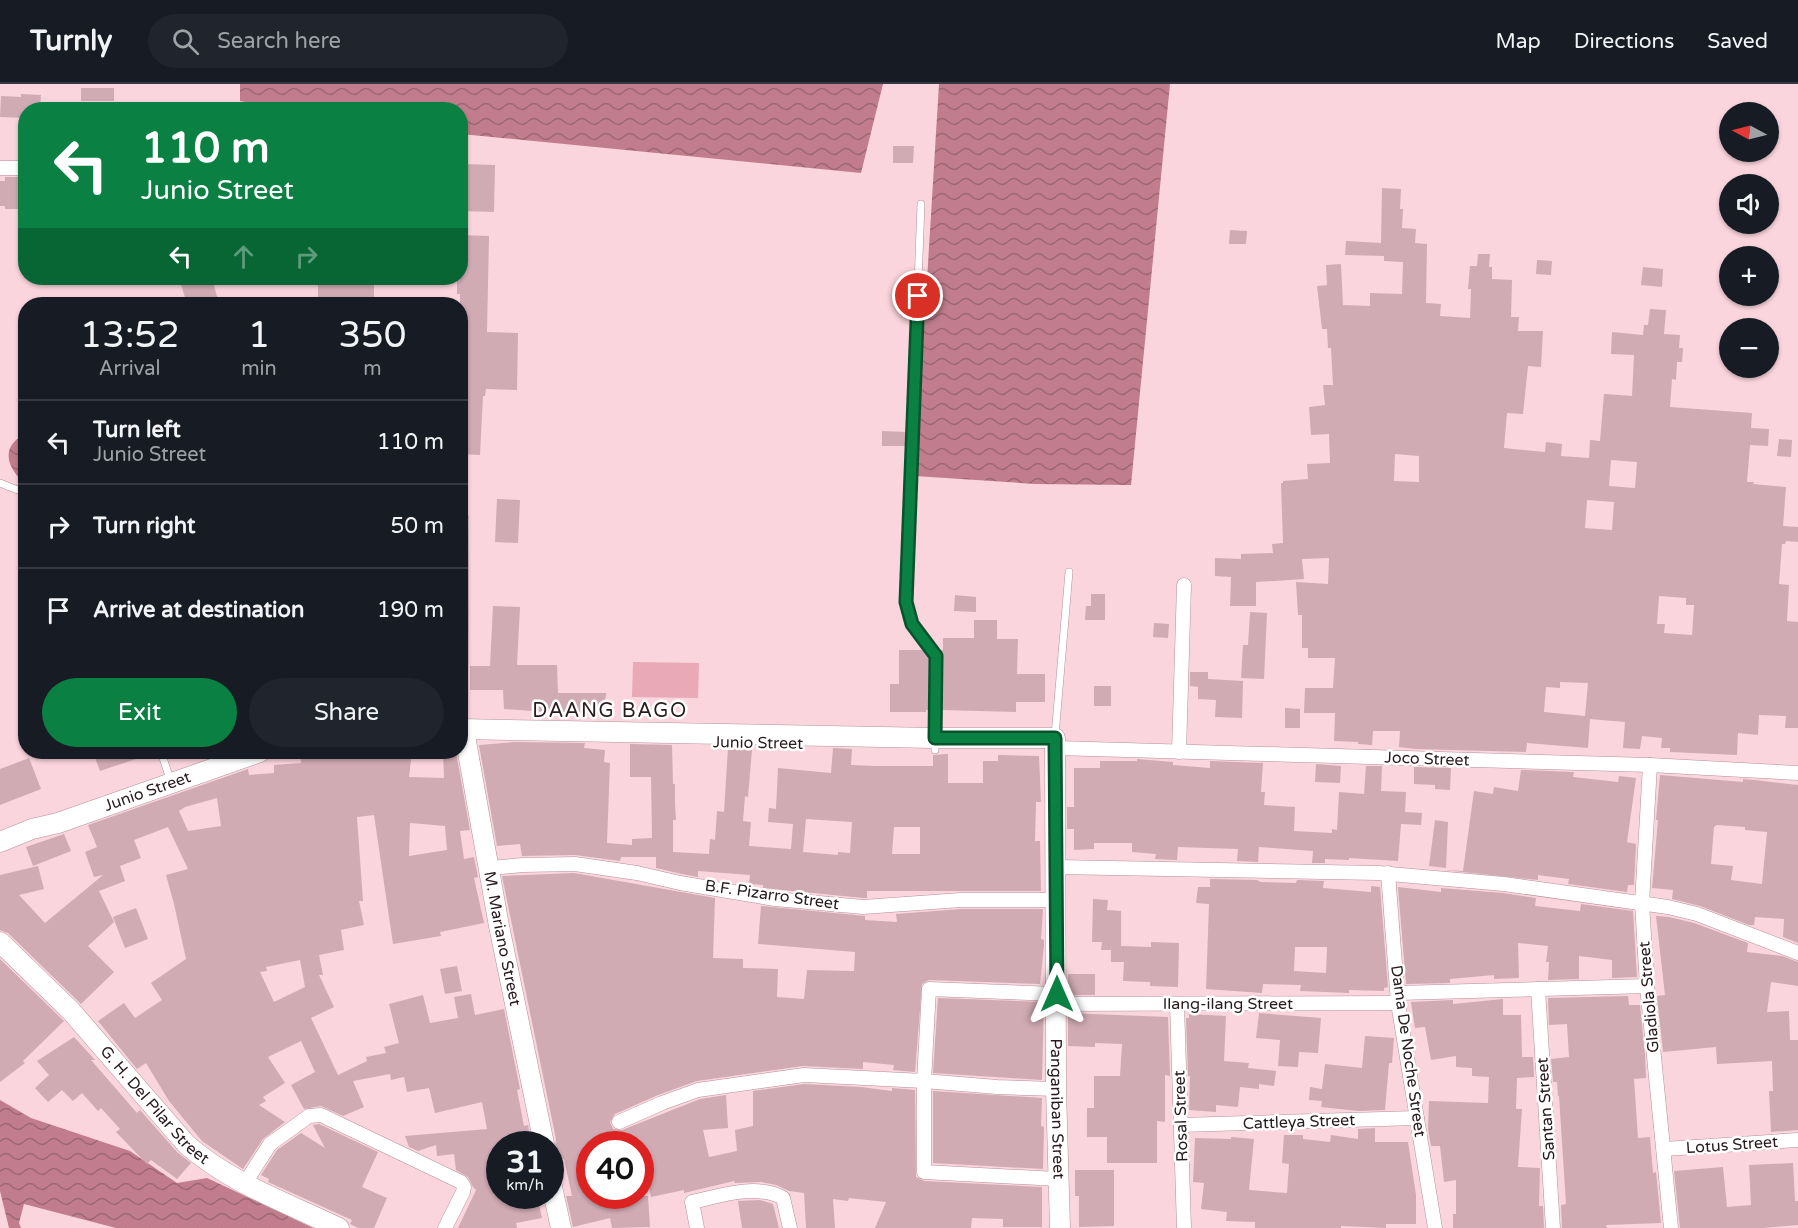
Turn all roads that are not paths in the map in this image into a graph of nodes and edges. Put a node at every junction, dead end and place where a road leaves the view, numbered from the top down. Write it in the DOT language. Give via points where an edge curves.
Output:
graph roads {
  1 [pos="0,168"];
  2 [pos="18,168"];
  3 [pos="921,204"];
  4 [pos="0,483"];
  5 [pos="18,490"];
  6 [pos="1069,572"];
  7 [pos="1185,585"];
  8 [pos="468,733"];
  9 [pos="1056,743"];
  10 [pos="935,744"];
  11 [pos="1179,752"];
  12 [pos="163,759"];
  13 [pos="212,759"];
  14 [pos="236,759"];
  15 [pos="467,759"];
  16 [pos="1650,765"];
  17 [pos="1798,773"];
  18 [pos="170,778"];
  19 [pos="1,842"];
  20 [pos="1057,867"];
  21 [pos="490,868"];
  22 [pos="1388,873"];
  23 [pos="1057,900"];
  24 [pos="1642,903"];
  25 [pos="0,942"];
  26 [pos="1798,953"];
  27 [pos="1647,986"];
  28 [pos="1538,989"];
  29 [pos="1398,998"];
  30 [pos="1057,999"];
  31 [pos="1177,1004"];
  32 [pos="924,1081"];
  33 [pos="1056,1089"];
  34 [pos="1417,1118"];
  35 [pos="619,1122"];
  36 [pos="1181,1125"];
  37 [pos="541,1131"];
  38 [pos="1798,1140"];
  39 [pos="1665,1149"];
  40 [pos="1058,1179"];
  41 [pos="245,1183"];
  42 [pos="557,1209"];
  43 [pos="339,1228"];
  44 [pos="445,1228"];
  45 [pos="561,1228"];
  46 [pos="697,1228"];
  47 [pos="790,1228"];
  48 [pos="1060,1228"];
  49 [pos="1184,1228"];
  50 [pos="1435,1228"];
  51 [pos="1553,1228"];
  52 [pos="1671,1228"];
  1 -- 2 [label="street"];
  3 -- 10 [label="lane" via="906,602 912,624 936,656"];
  4 -- 5 [label="lane"];
  6 -- 9 [label="lane"];
  7 -- 11 [label="street"];
  8 -- 10 [label="street, Junio Street" via="866,746"];
  9 -- 10 [label="street, Junio Street"];
  9 -- 11 [label="street, Joco Street"];
  9 -- 20 [label="street, Panganiban Street"];
  11 -- 16 [label="street, Joco Street"];
  12 -- 18 [label="lane"];
  13 -- 18 [label="street, Junio Street"];
  14 -- 18 [label="street, Junio Street"];
  15 -- 21 [label="street, M. Mariano Street"];
  16 -- 17 [label="street, Joco Street"];
  16 -- 24 [label="street, Gladiola Street"];
  18 -- 19 [label="street, Junio Street"];
  20 -- 22 [label="street"];
  20 -- 23 [label="street, Panganiban Street"];
  21 -- 23 [label="street, B.F. Pizarro Street" via="544,864 597,867 775,899 863,907 961,900"];
  21 -- 37 [label="street, M. Mariano Street"];
  22 -- 24 [label="street"];
  22 -- 29 [label="street, Dama De Noche Street"];
  23 -- 30 [label="street, Panganiban Street"];
  24 -- 26 [label="street" via="1697,914"];
  24 -- 27 [label="street, Gladiola Street"];
  25 -- 41 [label="street, G. H. Del Pilar Street" via="71,1011 186,1144"];
  27 -- 28 [label="street, Ilang-ilang Street"];
  27 -- 39 [label="street, Gladiola Street"];
  28 -- 29 [label="street, Ilang-ilang Street"];
  28 -- 51 [label="street, Santan Street"];
  29 -- 31 [label="street, Ilang-ilang Street"];
  29 -- 34 [label="street, Dama De Noche Street"];
  30 -- 31 [label="street, Ilang-ilang Street"];
  30 -- 32 [label="street, Ilang-ilang Street" via="930,989"];
  30 -- 33 [label="street, Panganiban Street"];
  31 -- 36 [label="street, Rosal Street"];
  32 -- 33 [label="street"];
  32 -- 35 [label="street" via="804,1075 698,1090"];
  32 -- 40 [label="street" via="924,1172"];
  33 -- 40 [label="street, Panganiban Street"];
  34 -- 36 [label="street, Cattleya Street"];
  34 -- 50 [label="street, Dama De Noche Street"];
  36 -- 49 [label="street, Rosal Street"];
  38 -- 39 [label="street, Lotus Street"];
  39 -- 52 [label="street, Gladiola Street"];
  40 -- 48 [label="street, Panganiban Street"];
  41 -- 43 [label="street, G. H. Del Pilar Street"];
  41 -- 44 [label="street" via="270,1143 309,1116 321,1115 461,1182 463,1192"];
  42 -- 45 [label="street"];
  46 -- 47 [label="street" via="692,1202 755,1191 783,1198"];
}
